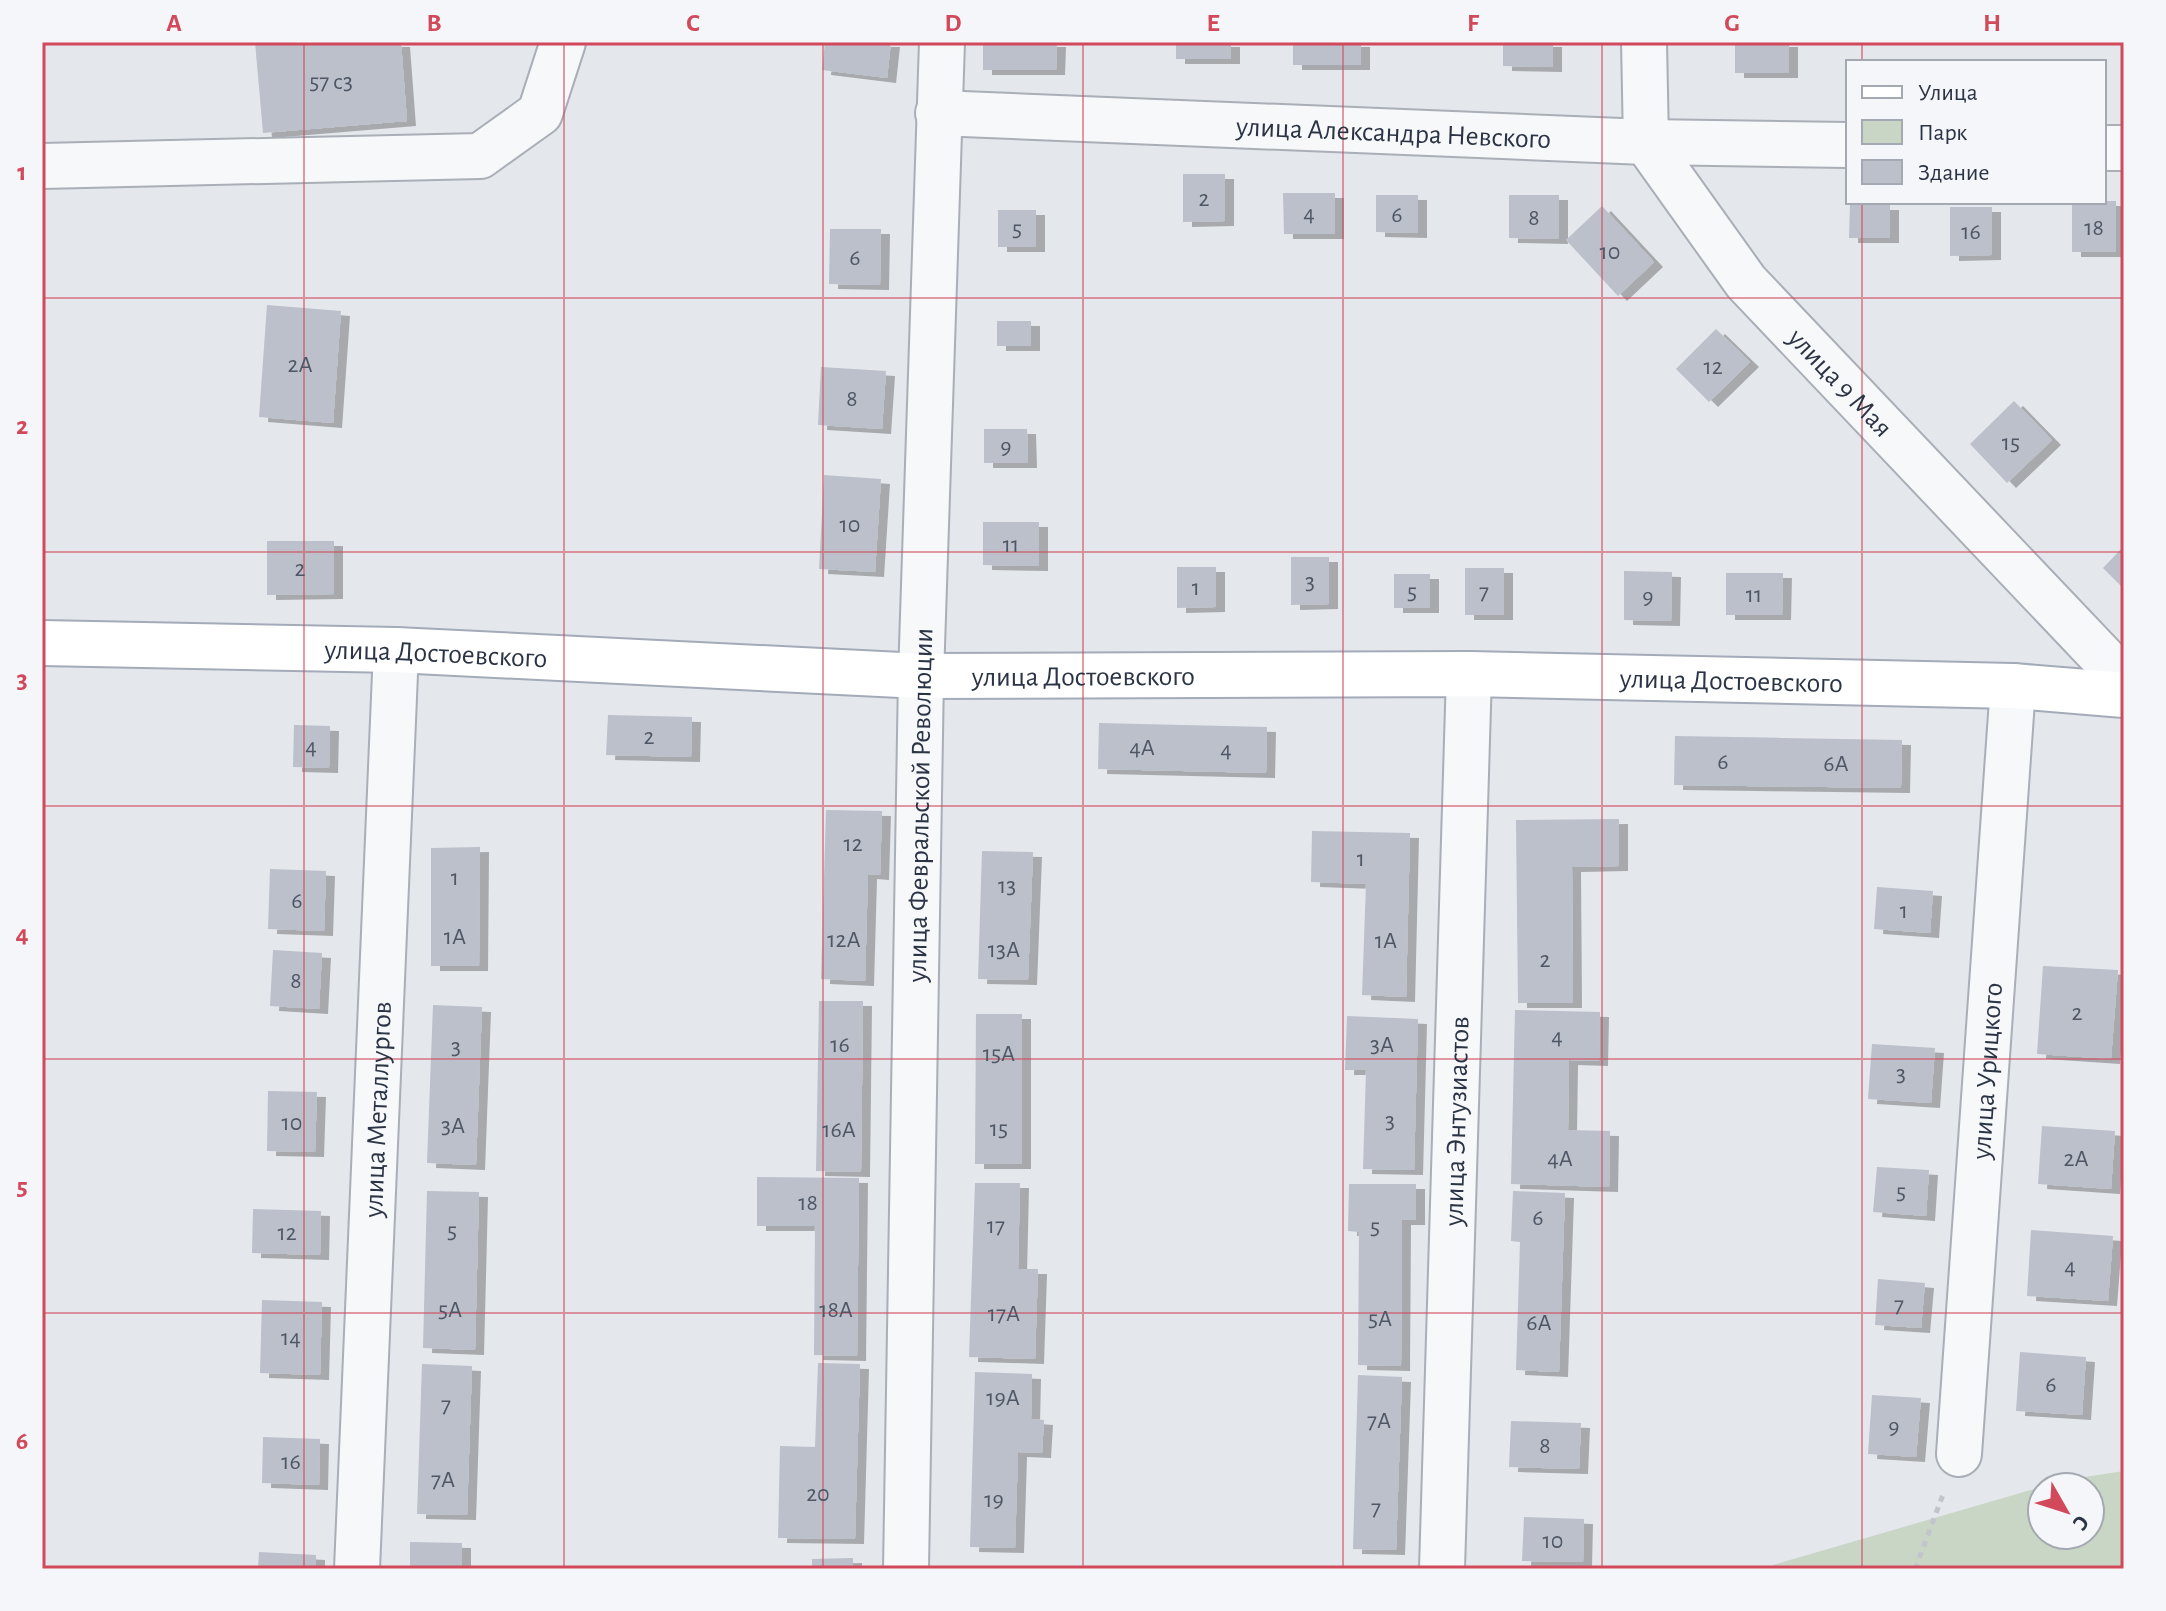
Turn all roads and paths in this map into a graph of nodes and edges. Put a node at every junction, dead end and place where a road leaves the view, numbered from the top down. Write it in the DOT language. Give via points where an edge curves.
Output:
graph roads {
  1 [pos="563,42"];
  2 [pos="942,42"];
  3 [pos="1644,42"];
  4 [pos="938,113"];
  5 [pos="1646,142"];
  6 [pos="1846,145"];
  7 [pos="42,166"];
  8 [pos="42,643"];
  9 [pos="396,650"];
  10 [pos="1469,674"];
  11 [pos="921,676"];
  12 [pos="2124,680"];
  13 [pos="2013,686"];
  14 [pos="2124,695"];
  15 [pos="1959,1454"];
  16 [pos="357,1569"];
  17 [pos="906,1569"];
  18 [pos="1442,1569"];
  19 [pos="1915,1569"];
  1 -- 7 [label="street" via="540,113 480,156"];
  2 -- 4 [label="street, улица Февральской Революции"];
  3 -- 5 [label="street"];
  4 -- 5 [label="street, улица Александра Невского"];
  4 -- 11 [label="street, улица Февральской Революции"];
  5 -- 6 [label="street, улица Александра Невского"];
  5 -- 12 [label="street, улица 9 Мая" via="1746,282"];
  8 -- 9 [label="main road, улица Достоевского"];
  9 -- 11 [label="main road, улица Достоевского"];
  9 -- 16 [label="street, улица Металлургов"];
  10 -- 11 [label="main road, улица Достоевского"];
  10 -- 13 [label="main road, улица Достоевского"];
  10 -- 18 [label="street, улица Энтузиастов"];
  11 -- 17 [label="street, улица Февральской Революции"];
  13 -- 14 [label="main road, улица Достоевского"];
  13 -- 15 [label="street, улица Урицкого"];
  15 -- 19 [label="path"];
}
